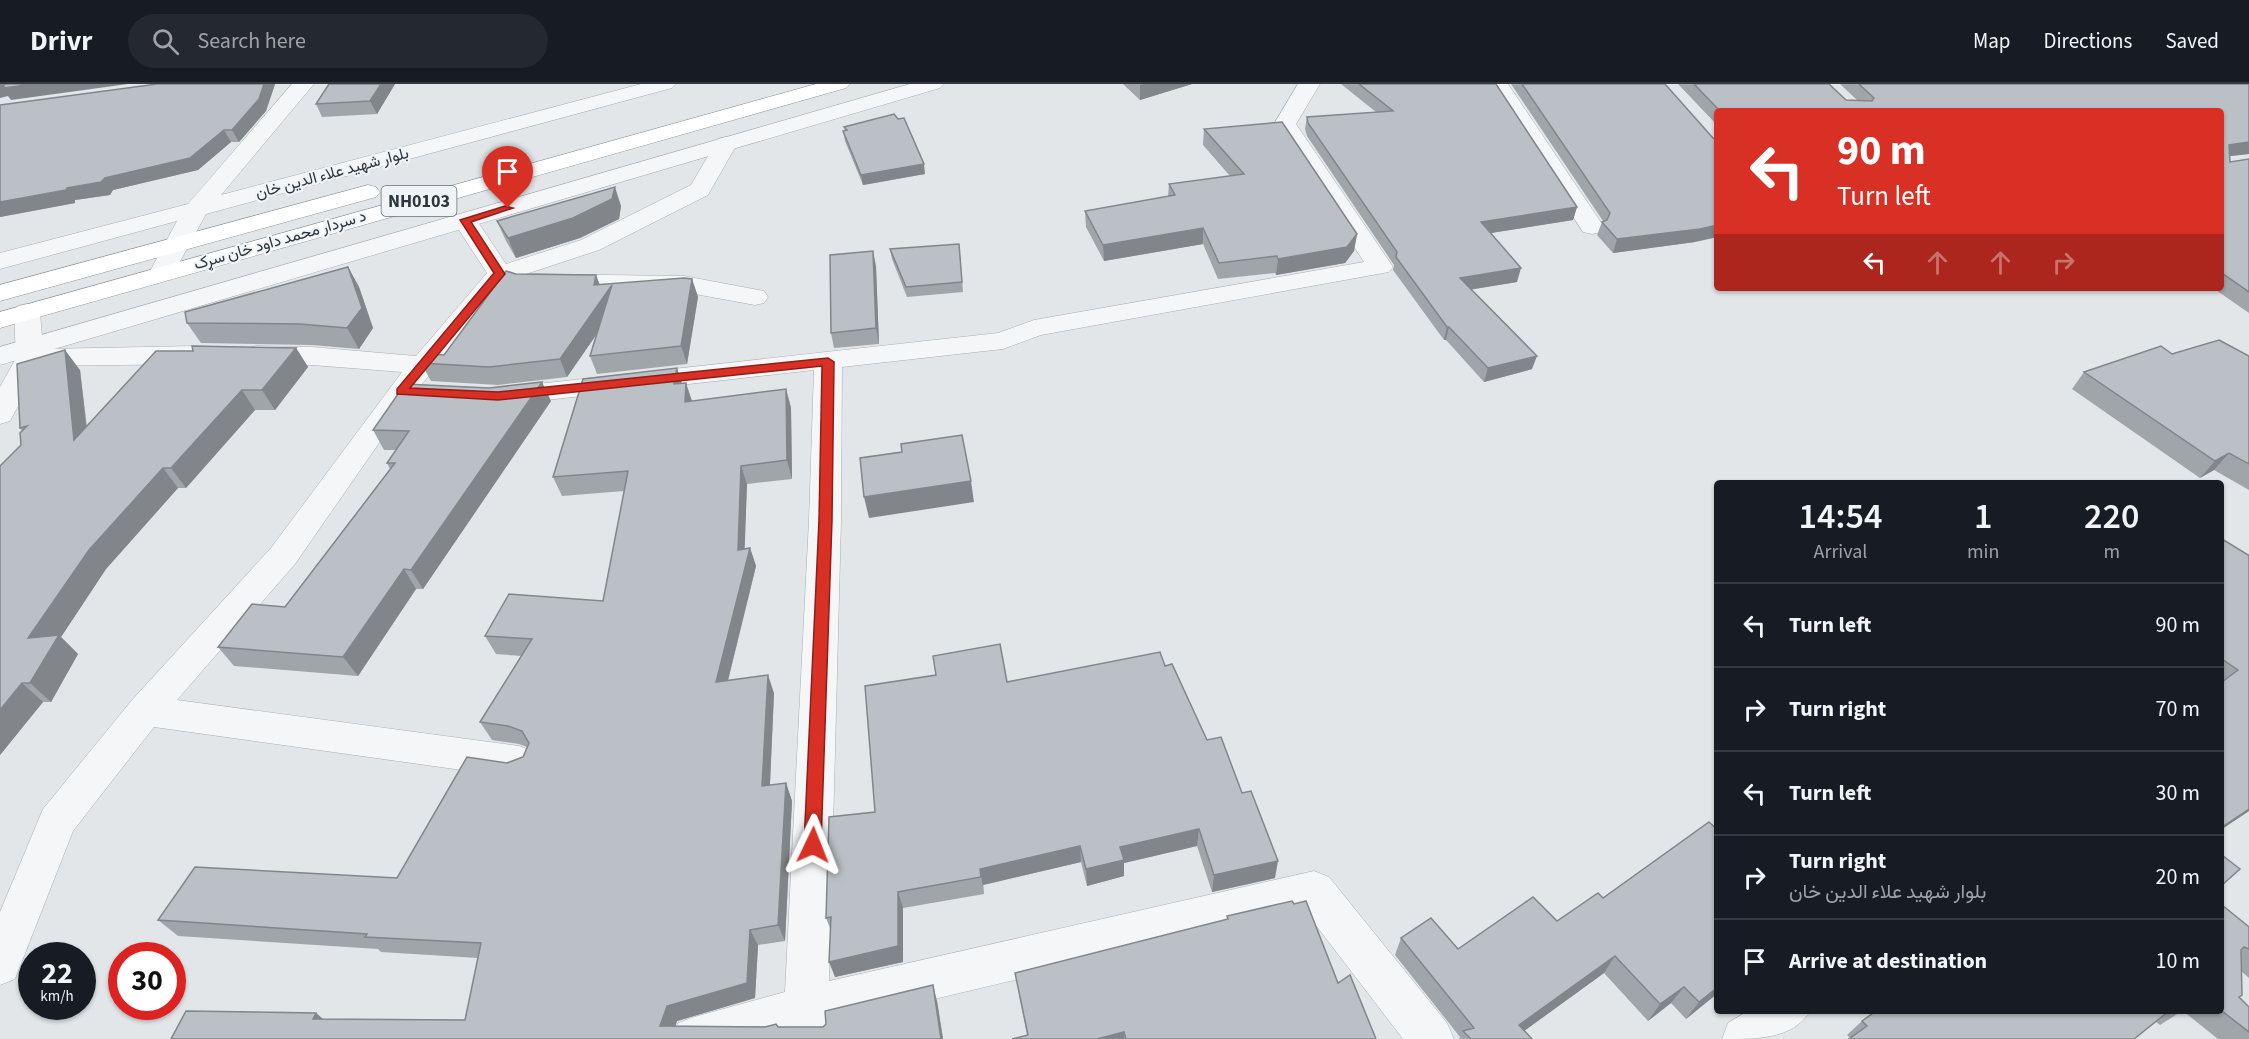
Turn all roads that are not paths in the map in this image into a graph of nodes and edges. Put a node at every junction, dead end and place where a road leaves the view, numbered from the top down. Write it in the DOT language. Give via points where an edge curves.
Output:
graph roads {
  1 [pos="303,84"];
  2 [pos="665,84"];
  3 [pos="760,84"];
  4 [pos="839,84"];
  5 [pos="933,84"];
  6 [pos="1309,84"];
  7 [pos="1498,84"];
  8 [pos="611,125"];
  9 [pos="726,144"];
  10 [pos="394,185"];
  11 [pos="196,209"];
  12 [pos="465,220"];
  13 [pos="1592,227"];
  14 [pos="176,245"];
  15 [pos="0,261"];
  16 [pos="162,273"];
  17 [pos="500,274"];
  18 [pos="0,293"];
  19 [pos="755,297"];
  20 [pos="27,312"];
  21 [pos="0,320"];
  22 [pos="29,353"];
  23 [pos="0,356"];
  24 [pos="828,362"];
  25 [pos="423,365"];
  26 [pos="476,395"];
  27 [pos="0,414"];
  28 [pos="145,711"];
  29 [pos="519,762"];
  30 [pos="0,964"];
  31 [pos="1783,1014"];
  32 [pos="807,1023"];
  33 [pos="694,1039"];
  34 [pos="1431,1039"];
  35 [pos="1744,1039"];
  1 -- 11 [label="street"];
  2 -- 11 [label="street, بلوار شهید علاء الدین خان"];
  3 -- 8 [label="highway"];
  4 -- 16 [label="highway, د سردار محمد داود خان سړک / NH0103"];
  5 -- 9 [label="street"];
  6 -- 24 [label="street" via="1285,124 1380,267 1034,328 1003,341"];
  7 -- 13 [label="street"];
  9 -- 12 [label="street"];
  9 -- 17 [label="street" via="700,190 590,245"];
  10 -- 14 [label="highway, د سردار محمد داود خان سړک / NH0103"];
  11 -- 14 [label="street"];
  11 -- 15 [label="street, بلوار شهید علاء الدین خان"];
  12 -- 17 [label="street"];
  12 -- 22 [label="street, د سردار محمد داود خان سړک"];
  14 -- 16 [label="street"];
  14 -- 18 [label="highway, د سردار محمد داود خان سړک / NH0103"];
  16 -- 20 [label="highway, د سردار محمد داود خان سړک / NH0103"];
  17 -- 19 [label="street" via="524,282 684,284"];
  17 -- 25 [label="street"];
  20 -- 21 [label="highway, د سردار محمد داود خان سړک / NH0103"];
  20 -- 22 [label="street"];
  22 -- 23 [label="street, د سردار محمد داود خان سړک"];
  22 -- 25 [label="street" via="312,356"];
  22 -- 27 [label="street"];
  24 -- 26 [label="street" via="498,396"];
  24 -- 32 [label="street"];
  25 -- 28 [label="street" via="417,392 283,556"];
  28 -- 29 [label="street"];
  28 -- 30 [label="street" via="57,821"];
  31 -- 35 [label="street"];
  32 -- 33 [label="street"];
  32 -- 34 [label="street" via="1314,890"];
}
